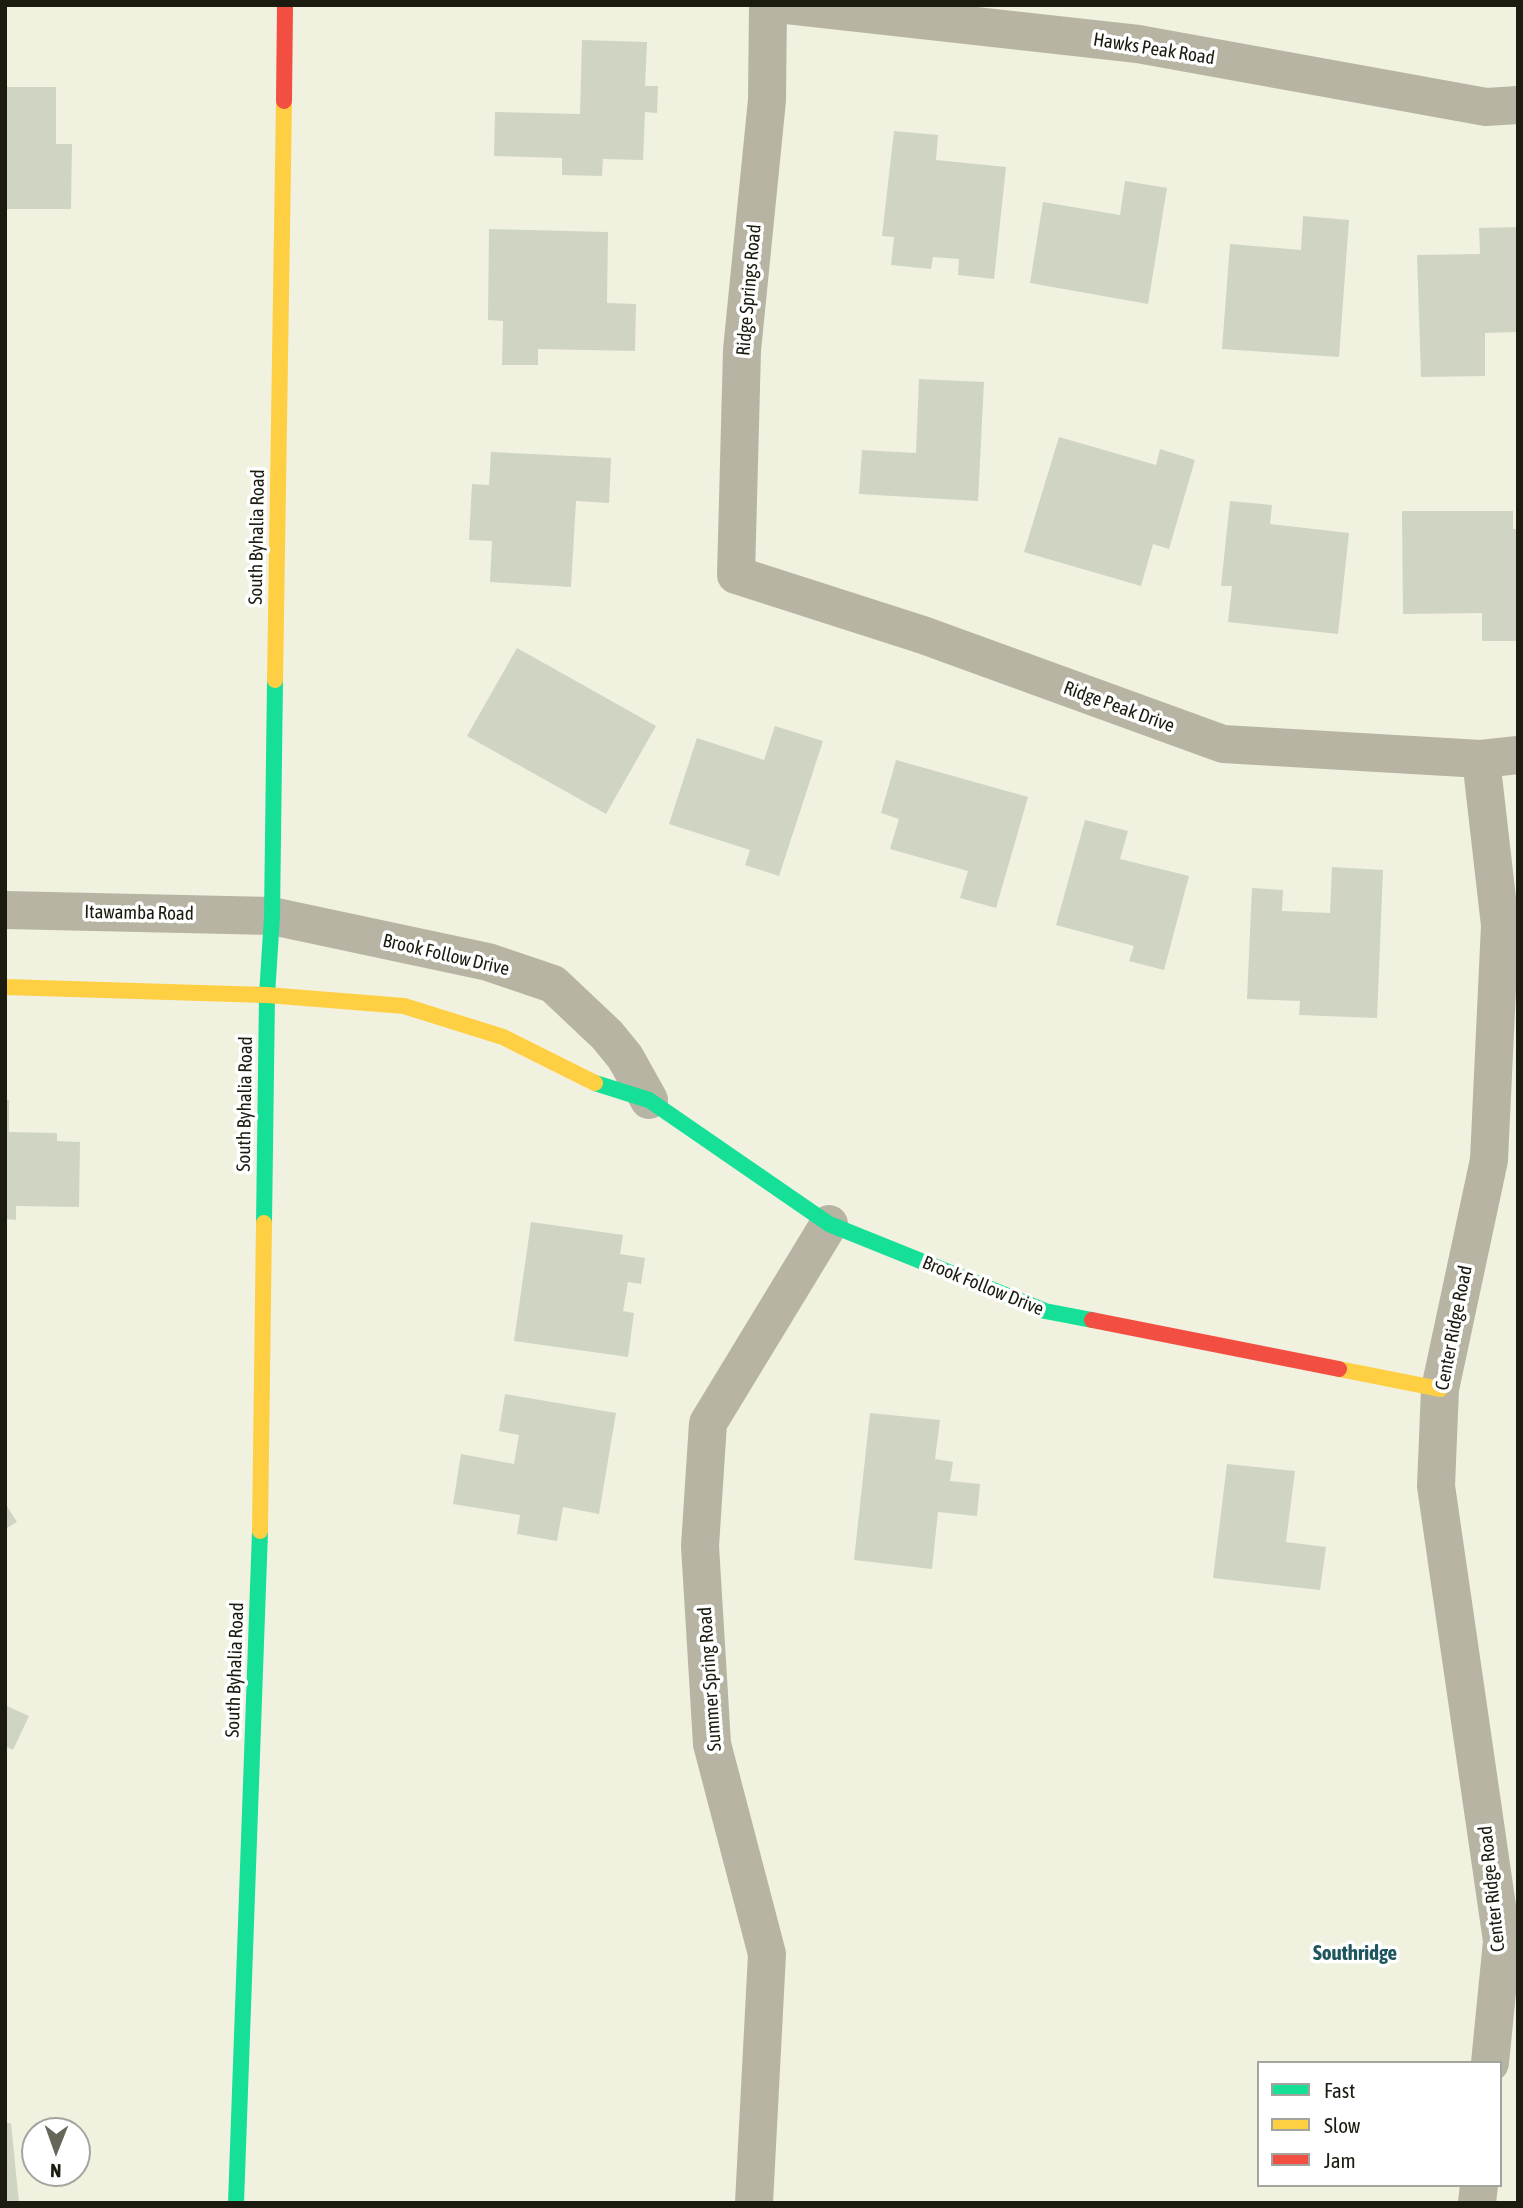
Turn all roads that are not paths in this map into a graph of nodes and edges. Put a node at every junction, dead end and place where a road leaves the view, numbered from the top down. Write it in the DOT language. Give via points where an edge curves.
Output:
graph roads {
  1 [pos="285,5"];
  2 [pos="768,5"];
  3 [pos="787,5"];
  4 [pos="1518,105"];
  5 [pos="736,575"];
  6 [pos="1500,757"];
  7 [pos="5,910"];
  8 [pos="272,916"];
  9 [pos="5,987"];
  10 [pos="267,995"];
  11 [pos="649,1100"];
  12 [pos="829,1224"];
  13 [pos="1440,1389"];
  14 [pos="1490,2061"];
  15 [pos="236,2203"];
  16 [pos="754,2203"];
  1 -- 8 [label="main road, South Byhalia Road"];
  2 -- 5 [label="street, Ridge Springs Road" via="767,100 742,351"];
  3 -- 4 [label="street, Hawks Peak Road" via="1138,44 1486,107"];
  5 -- 6 [label="street, Ridge Peak Drive" via="923,635 1223,744"];
  6 -- 13 [label="street, Center Ridge Road" via="1500,925 1489,1160"];
  7 -- 8 [label="street, Itawamba Road"];
  8 -- 10 [label="main road, South Byhalia Road"];
  8 -- 11 [label="street, Brook Follow Drive" via="488,962 553,985 607,1035"];
  9 -- 10 [label="main road"];
  10 -- 11 [label="main road, Brook Follow Drive" via="404,1006 503,1037 599,1084"];
  10 -- 15 [label="main road, South Byhalia Road" via="258,1597"];
  11 -- 12 [label="main road, Brook Follow Drive"];
  12 -- 13 [label="main road, Brook Follow Drive" via="1045,1311"];
  12 -- 16 [label="street, Summer Spring Road" via="708,1423 701,1546 712,1744 766,1954"];
  13 -- 14 [label="street, Center Ridge Road" via="1436,1486 1502,1941"];
}
